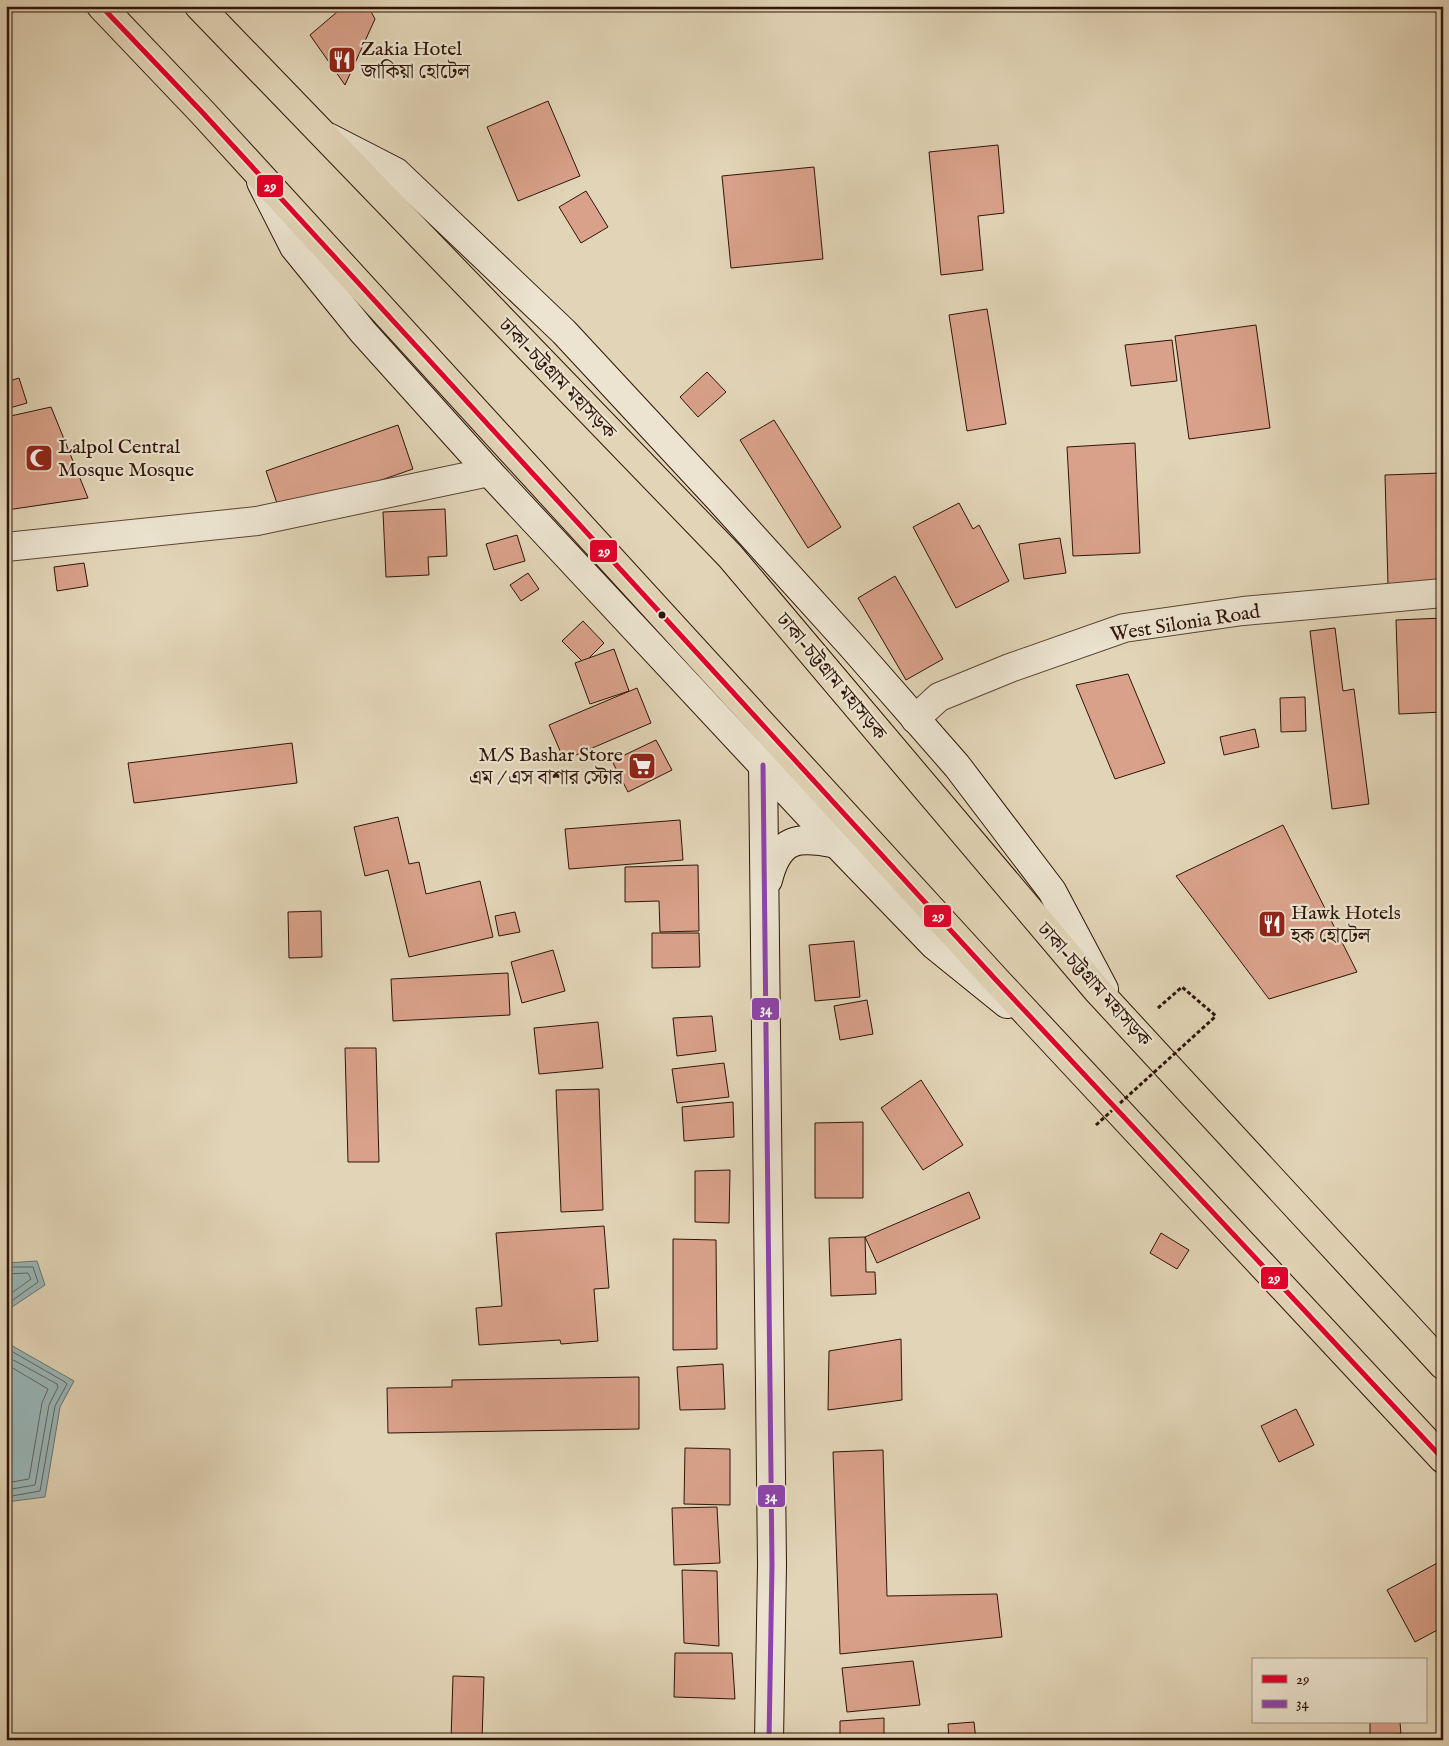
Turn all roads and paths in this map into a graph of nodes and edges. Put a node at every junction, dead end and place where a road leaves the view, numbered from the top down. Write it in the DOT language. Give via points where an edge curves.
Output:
graph roads {
  1 [pos="101,6"];
  2 [pos="199,6"];
  3 [pos="322,134"];
  4 [pos="256,172"];
  5 [pos="489,472"];
  6 [pos="6,547"];
  7 [pos="1443,592"];
  8 [pos="915,718"];
  9 [pos="763,765"];
  10 [pos="837,844"];
  11 [pos="765,891"];
  12 [pos="1113,1007"];
  13 [pos="1133,1029"];
  14 [pos="1054,1041"];
  15 [pos="1096,1125"];
  16 [pos="1443,1365"];
  17 [pos="1443,1459"];
  18 [pos="769,1740"];
  1 -- 4 [label="highway"];
  2 -- 3 [label="highway, ঢাকা-চট্টগ্রাম মহাসড়ক"];
  3 -- 8 [label="main road" via="396,172 564,332 719,498"];
  3 -- 12 [label="highway, ঢাকা-চট্টগ্রাম মহাসড়ক" via="730,556"];
  4 -- 5 [label="main road" via="294,247 363,332"];
  4 -- 14 [label="highway"];
  5 -- 6 [label="main road" via="257,521"];
  5 -- 9 [label="main road"];
  7 -- 8 [label="main road, West Silonia Road" via="1243,610 1124,628 939,697"];
  8 -- 12 [label="main road" via="957,766 1052,891"];
  9 -- 10 [label="main road"];
  9 -- 11 [label="main road"];
  10 -- 11 [label="main road" via="811,838 794,841 778,852"];
  10 -- 14 [label="main road" via="934,945"];
  11 -- 18 [label="main road" via="772,1565"];
  12 -- 13 [label="highway, ঢাকা-চট্টগ্রাম মহাসড়ক"];
  13 -- 15 [label="path, bridge" via="1182,987 1216,1016"];
  13 -- 16 [label="highway, ঢাকা-চট্টগ্রাম মহাসড়ক"];
  14 -- 17 [label="highway"];
}
